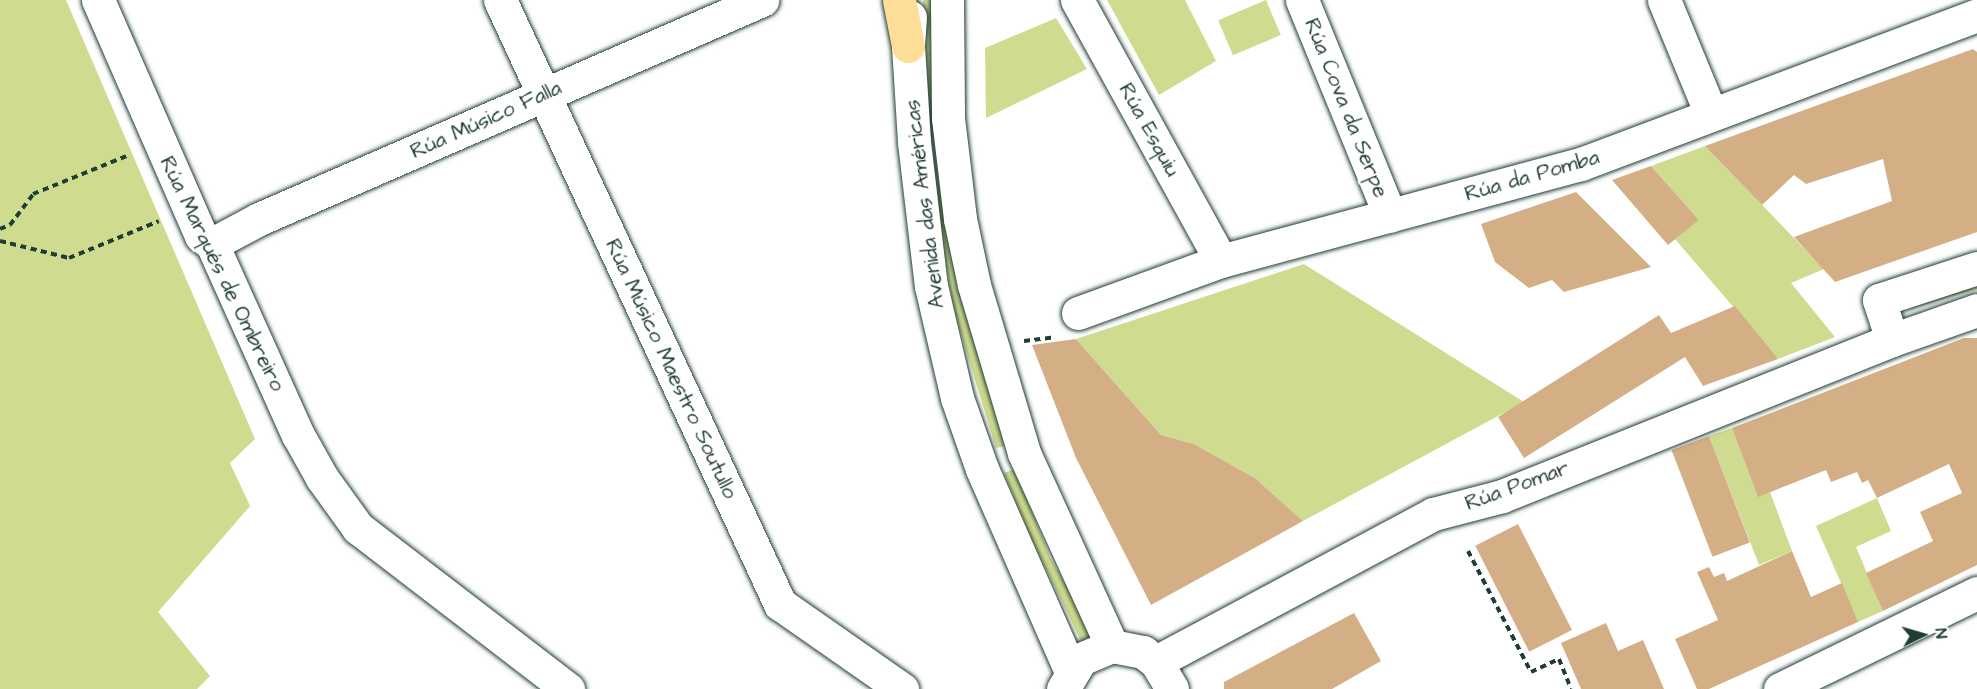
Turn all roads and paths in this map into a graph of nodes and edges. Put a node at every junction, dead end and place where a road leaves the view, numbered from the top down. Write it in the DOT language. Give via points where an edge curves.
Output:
graph roads {
  1 [pos="98,0"];
  2 [pos="500,0"];
  3 [pos="762,0"];
  4 [pos="899,0"];
  5 [pos="911,0"];
  6 [pos="947,0"];
  7 [pos="1077,0"];
  8 [pos="1302,0"];
  9 [pos="1664,0"];
  10 [pos="1977,15"];
  11 [pos="908,46"];
  12 [pos="543,95"];
  13 [pos="1711,114"];
  14 [pos="134,164"];
  15 [pos="155,212"];
  16 [pos="165,214"];
  17 [pos="1390,216"];
  18 [pos="159,221"];
  19 [pos="0,229"];
  20 [pos="0,241"];
  21 [pos="212,244"];
  22 [pos="1221,261"];
  23 [pos="1977,268"];
  24 [pos="1977,310"];
  25 [pos="1078,313"];
  26 [pos="1892,340"];
  27 [pos="1468,551"];
  28 [pos="1977,592"];
  29 [pos="1112,646"];
  30 [pos="1164,675"];
  31 [pos="1067,680"];
  32 [pos="568,689"];
  33 [pos="902,689"];
  34 [pos="1571,689"];
  35 [pos="1780,689"];
  1 -- 21 [label="street, Rúa Marqués de Ombreiro" via="201,236"];
  2 -- 12 [label="street, Rúa Músico Maestro Soutullo"];
  3 -- 12 [label="street, Rúa Músico Falla"];
  4 -- 11 [label="highway"];
  5 -- 11 [label="street, Avenida das Américas"];
  6 -- 29 [label="street, Avenida das Américas" via="948,118 960,219 974,285 1024,453"];
  7 -- 22 [label="street, Rúa Esquiu"];
  8 -- 17 [label="street, Rúa Cova da Serpe"];
  9 -- 13 [label="street"];
  10 -- 13 [label="street, Rúa da Pomba"];
  11 -- 31 [label="street, Avenida das Américas" via="914,142 931,286 957,398"];
  12 -- 21 [label="street, Rúa Músico Falla" via="259,219"];
  12 -- 33 [label="street, Rúa Músico Maestro Soutullo" via="780,604"];
  13 -- 17 [label="street, Rúa da Pomba" via="1581,164"];
  14 -- 19 [label="path" via="129,154 33,194 10,225"];
  15 -- 18 [label="path"];
  16 -- 18 [label="path"];
  17 -- 22 [label="street, Rúa da Pomba"];
  18 -- 20 [label="path" via="69,258"];
  21 -- 32 [label="street, Rúa Marqués de Ombreiro" via="298,435 322,478 358,528"];
  22 -- 25 [label="street, Rúa da Pomba"];
  23 -- 26 [label="street" via="1879,300"];
  24 -- 26 [label="street, Rúa Pomar"];
  26 -- 30 [label="street, Rúa Pomar" via="1502,496 1433,514"];
  27 -- 34 [label="path" via="1531,672 1559,659"];
  28 -- 35 [label="street"];
  29 -- 30 [label="street" via="1143,652"];
  29 -- 31 [label="street" via="1089,655"];
}
